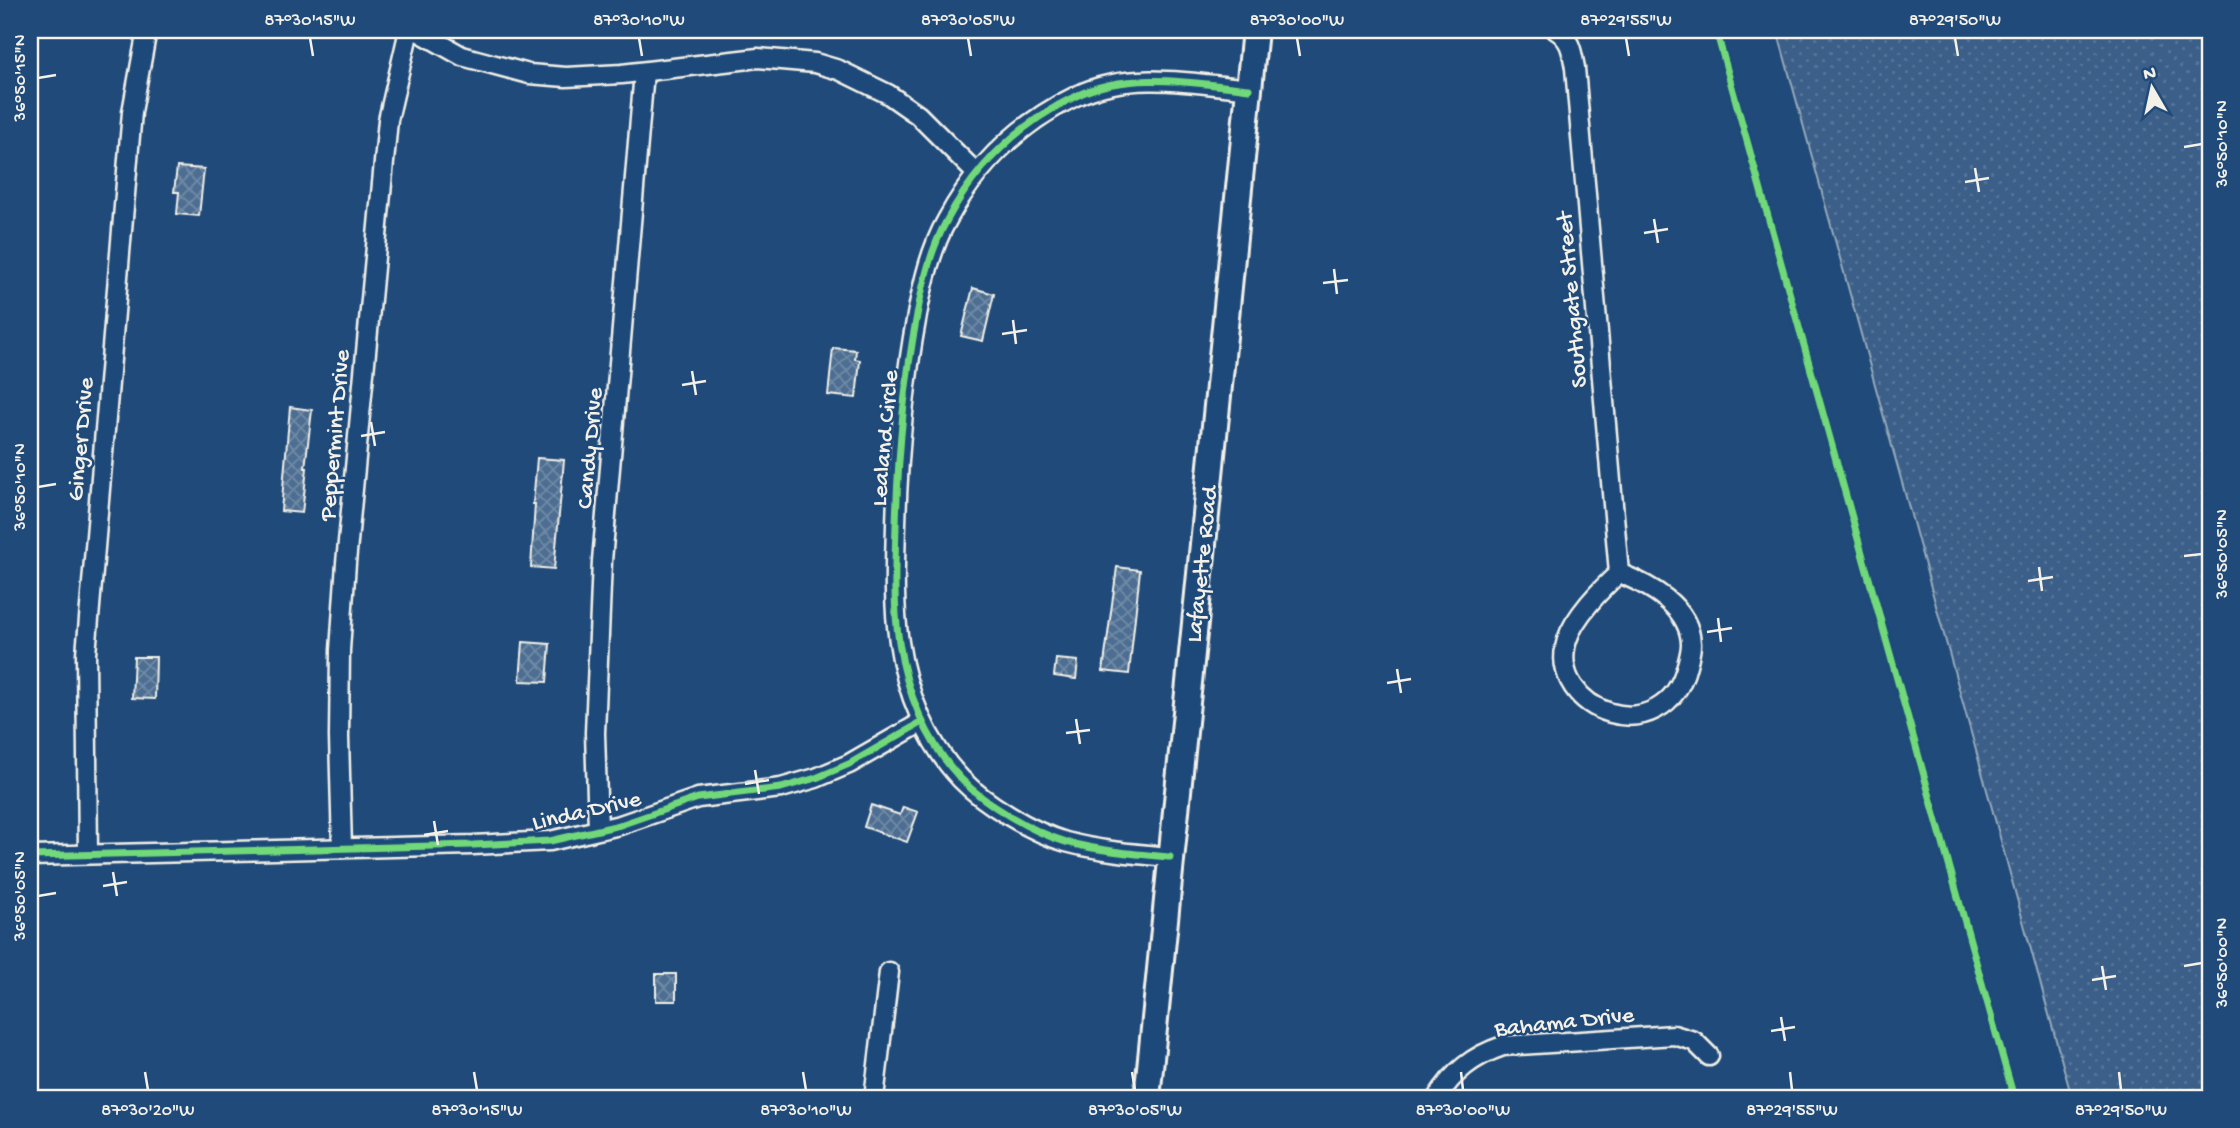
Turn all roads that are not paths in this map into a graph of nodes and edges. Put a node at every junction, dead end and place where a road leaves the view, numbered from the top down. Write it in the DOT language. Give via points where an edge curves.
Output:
graph roads {
  1 [pos="147,30"];
  2 [pos="409,30"];
  3 [pos="416,30"];
  4 [pos="1255,30"];
  5 [pos="1556,30"];
  6 [pos="644,72"];
  7 [pos="1249,89"];
  8 [pos="976,173"];
  9 [pos="1619,573"];
  10 [pos="922,722"];
  11 [pos="598,829"];
  12 [pos="342,848"];
  13 [pos="88,854"];
  14 [pos="30,856"];
  15 [pos="1170,857"];
  16 [pos="889,972"];
  17 [pos="1709,1056"];
  18 [pos="874,1098"];
  19 [pos="1147,1098"];
  20 [pos="1437,1098"];
  1 -- 13 [label="street, Ginger Drive" via="132,112 86,654"];
  2 -- 12 [label="street, Peppermint Drive" via="388,120 345,563 339,737"];
  3 -- 6 [label="street" via="462,56 529,74 566,77"];
  4 -- 7 [label="main road, Lafayette Road"];
  5 -- 9 [label="street, Southgate Street" via="1571,47 1574,68"];
  6 -- 8 [label="street" via="758,58 839,70 918,115"];
  6 -- 11 [label="street, Candy Drive" via="603,561 595,733"];
  7 -- 8 [label="street, Lealand Circle" via="1146,81 1099,88 1077,95 1029,124"];
  7 -- 15 [label="main road, Lafayette Road"];
  8 -- 10 [label="street, Lealand Circle" via="946,221 929,262 910,353 901,439 895,604 898,642"];
  9 -- 9 [label="street" via="1573,627 1565,661 1573,685 1588,703 1630,717 1656,708 1679,688 1691,642 1682,619 1664,596"];
  10 -- 11 [label="street, Linda Drive" via="816,778 781,788 698,799"];
  10 -- 15 [label="street, Lealand Circle" via="960,778 1007,815 1064,841"];
  11 -- 12 [label="street, Linda Drive" via="550,841"];
  12 -- 13 [label="street, Linda Drive"];
  13 -- 14 [label="street, Linda Drive"];
  15 -- 19 [label="main road, Lafayette Road"];
  16 -- 18 [label="street"];
  17 -- 20 [label="street, Bahama Drive" via="1694,1041 1674,1035 1503,1046 1459,1068"];
}
